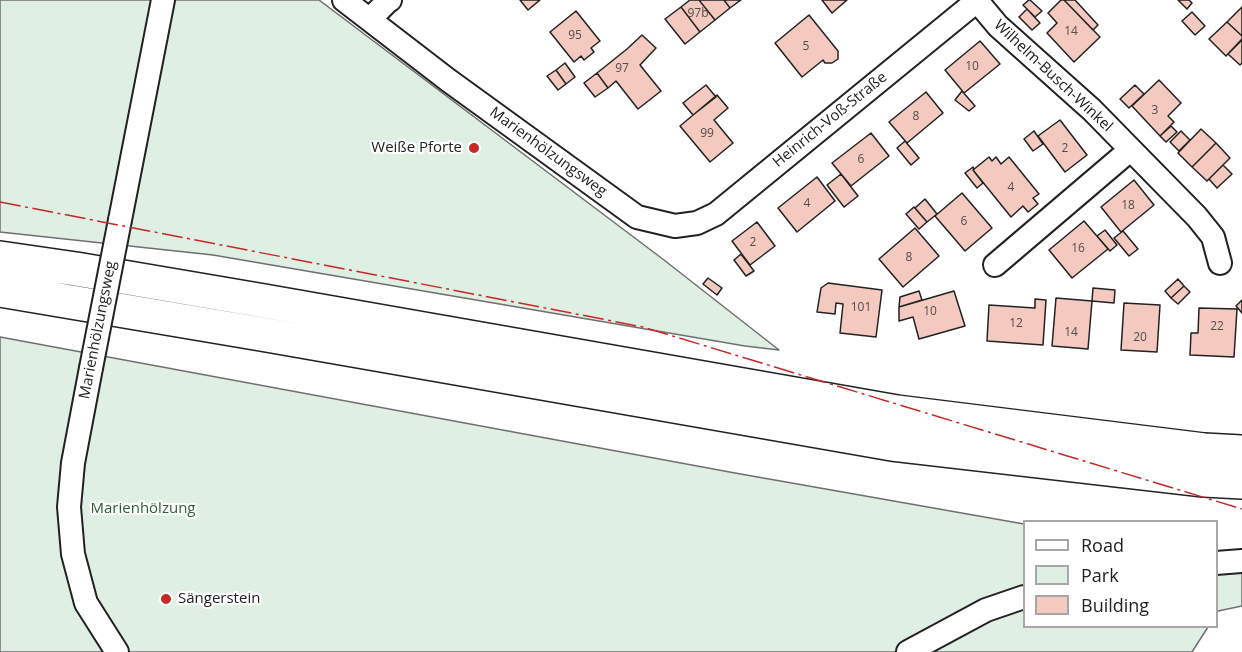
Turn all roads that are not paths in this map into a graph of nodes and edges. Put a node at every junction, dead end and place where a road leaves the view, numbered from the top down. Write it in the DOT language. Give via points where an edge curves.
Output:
graph roads {
  1 [pos="163,0"];
  2 [pos="344,0"];
  3 [pos="390,0"];
  4 [pos="978,0"];
  5 [pos="370,19"];
  6 [pos="1130,150"];
  7 [pos="675,226"];
  8 [pos="0,258"];
  9 [pos="1220,263"];
  10 [pos="994,265"];
  11 [pos="0,290"];
  12 [pos="1242,452"];
  13 [pos="1242,482"];
  14 [pos="1242,561"];
  15 [pos="1218,563"];
  16 [pos="1023,597"];
  17 [pos="117,652"];
  18 [pos="908,652"];
  1 -- 17 [label="street, Marienhölzungsweg, bridge" via="73,463 69,507 73,554 86,603"];
  2 -- 5 [label="street, Marienhölzungsweg"];
  3 -- 5 [label="street"];
  4 -- 6 [label="street, Wilhelm-Busch-Winkel" via="998,26 1092,110"];
  4 -- 7 [label="street, Heinrich-Voß-Straße" via="716,214 697,223"];
  5 -- 7 [label="street, Marienhölzungsweg" via="637,217"];
  6 -- 9 [label="street, Wilhelm-Busch-Winkel" via="1213,237"];
  6 -- 10 [label="street"];
  8 -- 12 [label="highway" via="897,412"];
  11 -- 13 [label="highway" via="892,444"];
  14 -- 15 [label="street"];
  16 -- 18 [label="street" via="986,609"];
}
